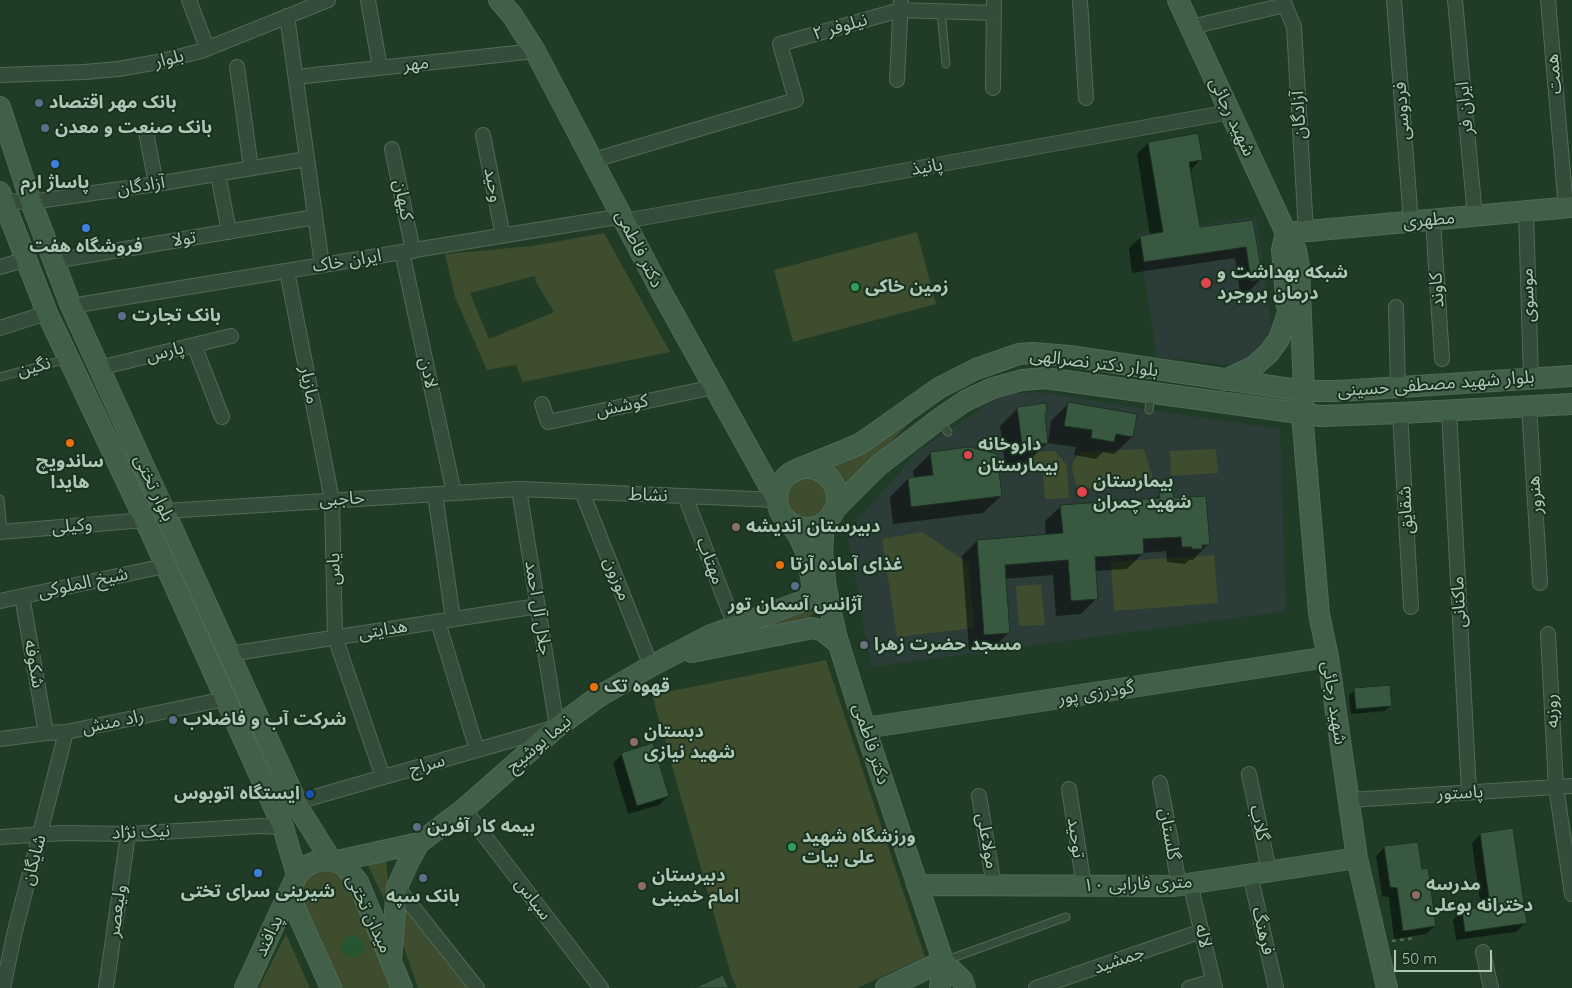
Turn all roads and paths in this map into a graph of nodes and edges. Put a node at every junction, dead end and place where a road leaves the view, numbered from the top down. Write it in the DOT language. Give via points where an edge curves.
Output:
graph roads {
  1 [pos="190,0"];
  2 [pos="328,0"];
  3 [pos="368,0"];
  4 [pos="499,0"];
  5 [pos="1080,0"];
  6 [pos="1178,0"];
  7 [pos="1394,0"];
  8 [pos="1455,0"];
  9 [pos="1548,0"];
  10 [pos="1284,3"];
  11 [pos="901,5"];
  12 [pos="994,6"];
  13 [pos="941,11"];
  14 [pos="287,16"];
  15 [pos="1190,27"];
  16 [pos="207,48"];
  17 [pos="536,51"];
  18 [pos="946,64"];
  19 [pos="237,67"];
  20 [pos="380,68"];
  21 [pos="0,75"];
  22 [pos="296,77"];
  23 [pos="897,80"];
  24 [pos="993,88"];
  25 [pos="1086,98"];
  26 [pos="0,107"];
  27 [pos="1230,112"];
  28 [pos="146,132"];
  29 [pos="483,135"];
  30 [pos="392,149"];
  31 [pos="307,158"];
  32 [pos="594,160"];
  33 [pos="251,168"];
  34 [pos="218,174"];
  35 [pos="156,184"];
  36 [pos="1,198"];
  37 [pos="31,202"];
  38 [pos="1569,208"];
  39 [pos="1526,212"];
  40 [pos="1475,216"];
  41 [pos="315,217"];
  42 [pos="624,219"];
  43 [pos="1433,220"];
  44 [pos="1411,222"];
  45 [pos="229,232"];
  46 [pos="1306,232"];
  47 [pos="1286,233"];
  48 [pos="503,236"];
  49 [pos="407,252"];
  50 [pos="26,260"];
  51 [pos="54,261"];
  52 [pos="322,265"];
  53 [pos="0,267"];
  54 [pos="286,271"];
  55 [pos="71,306"];
  56 [pos="1396,307"];
  57 [pos="47,313"];
  58 [pos="1287,316"];
  59 [pos="0,328"];
  60 [pos="231,336"];
  61 [pos="194,345"];
  62 [pos="68,358"];
  63 [pos="1442,359"];
  64 [pos="99,368"];
  65 [pos="1572,376"];
  66 [pos="0,377"];
  67 [pos="1531,378"];
  68 [pos="1225,380"];
  69 [pos="1445,384"];
  70 [pos="714,386"];
  71 [pos="1398,387"];
  72 [pos="1298,391"];
  73 [pos="925,398"];
  74 [pos="542,404"];
  75 [pos="1572,404"];
  76 [pos="1529,406"];
  77 [pos="1449,411"];
  78 [pos="1400,413"];
  79 [pos="1302,414"];
  80 [pos="222,417"];
  81 [pos="943,425"];
  82 [pos="796,470"];
  83 [pos="519,490"];
  84 [pos="582,492"];
  85 [pos="454,493"];
  86 [pos="435,494"];
  87 [pos="685,496"];
  88 [pos="0,498"];
  89 [pos="332,500"];
  90 [pos="777,500"];
  91 [pos="165,511"];
  92 [pos="829,516"];
  93 [pos="145,520"];
  94 [pos="788,521"];
  95 [pos="2,532"];
  96 [pos="187,560"];
  97 [pos="165,566"];
  98 [pos="1540,583"];
  99 [pos="22,596"];
  100 [pos="0,601"];
  101 [pos="538,606"];
  102 [pos="1411,607"];
  103 [pos="453,620"];
  104 [pos="438,622"];
  105 [pos="735,626"];
  106 [pos="1548,634"];
  107 [pos="335,638"];
  108 [pos="839,644"];
  109 [pos="229,654"];
  110 [pos="1328,657"];
  111 [pos="660,662"];
  112 [pos="225,699"];
  113 [pos="556,727"];
  114 [pos="864,728"];
  115 [pos="46,732"];
  116 [pos="66,732"];
  117 [pos="0,739"];
  118 [pos="477,750"];
  119 [pos="1248,774"];
  120 [pos="383,777"];
  121 [pos="1160,783"];
  122 [pos="1572,786"];
  123 [pos="1556,787"];
  124 [pos="1069,789"];
  125 [pos="1469,792"];
  126 [pos="979,796"];
  127 [pos="1349,800"];
  128 [pos="297,802"];
  129 [pos="464,809"];
  130 [pos="283,827"];
  131 [pos="128,834"];
  132 [pos="40,835"];
  133 [pos="0,837"];
  134 [pos="419,844"];
  135 [pos="1357,858"];
  136 [pos="334,861"];
  137 [pos="1259,873"];
  138 [pos="295,879"];
  139 [pos="1184,884"];
  140 [pos="918,886"];
  141 [pos="994,886"];
  142 [pos="1084,886"];
  143 [pos="398,887"];
  144 [pos="1572,894"];
  145 [pos="1066,917"];
  146 [pos="1202,931"];
  147 [pos="1416,938"];
  148 [pos="1377,943"];
  149 [pos="1483,952"];
  150 [pos="391,960"];
  151 [pos="943,961"];
  152 [pos="1214,984"];
  153 [pos="3,988"];
  154 [pos="106,988"];
  155 [pos="246,988"];
  156 [pos="332,988"];
  157 [pos="402,988"];
  158 [pos="477,988"];
  159 [pos="601,988"];
  160 [pos="886,988"];
  161 [pos="940,988"];
  162 [pos="965,988"];
  163 [pos="1036,988"];
  164 [pos="1189,988"];
  165 [pos="1276,988"];
  166 [pos="1387,988"];
  167 [pos="1491,988"];
  1 -- 16 [label="street"];
  2 -- 14 [label="street, بلوار"];
  3 -- 20 [label="street"];
  4 -- 17 [label="street, دکتر فاطمی"];
  5 -- 25 [label="street"];
  6 -- 15 [label="street, شهید رجائی"];
  7 -- 44 [label="street, فردوسی"];
  8 -- 40 [label="street, ایران فر"];
  9 -- 38 [label="street, همت"];
  10 -- 15 [label="street"];
  10 -- 46 [label="street, آزادگان" via="1294,27"];
  11 -- 13 [label="street, نیلوفر ۲"];
  11 -- 23 [label="street"];
  11 -- 32 [label="street, نیلوفر ۲" via="780,44 796,100"];
  12 -- 13 [label="street, نیلوفر ۲"];
  12 -- 24 [label="street"];
  13 -- 18 [label="lane"];
  14 -- 16 [label="street, بلوار"];
  14 -- 22 [label="street"];
  15 -- 27 [label="street, شهید رجائی"];
  16 -- 21 [label="street, بلوار" via="118,69"];
  17 -- 20 [label="street, مهر"];
  17 -- 32 [label="street, دکتر فاطمی"];
  19 -- 33 [label="street"];
  20 -- 22 [label="street, مهر"];
  22 -- 31 [label="street"];
  26 -- 37 [label="street, بلوار تختی"];
  27 -- 42 [label="street, پانیذ"];
  27 -- 47 [label="street, شهید رجائی"];
  28 -- 35 [label="street"];
  29 -- 48 [label="street, وحید"];
  30 -- 49 [label="street, کیهان"];
  31 -- 33 [label="street, آزادگان"];
  31 -- 41 [label="street"];
  32 -- 42 [label="street, دکتر فاطمی"];
  33 -- 34 [label="street, آزادگان"];
  34 -- 35 [label="street, آزادگان"];
  34 -- 45 [label="street"];
  35 -- 37 [label="street, آزادگان"];
  36 -- 37 [label="street, آزادگان"];
  36 -- 50 [label="street, بلوار تختی"];
  37 -- 51 [label="street, بلوار تختی"];
  38 -- 39 [label="street, مطهری"];
  39 -- 40 [label="street, مطهری"];
  39 -- 67 [label="street, موسوی"];
  40 -- 43 [label="street, مطهری"];
  41 -- 45 [label="street, تولا"];
  41 -- 52 [label="street"];
  42 -- 48 [label="street, ایران خاک"];
  42 -- 70 [label="street, دکتر فاطمی"];
  43 -- 44 [label="street, مطهری"];
  43 -- 63 [label="street, کاوند"];
  44 -- 46 [label="street, مطهری"];
  45 -- 51 [label="street, تولا"];
  46 -- 47 [label="street, مطهری"];
  47 -- 58 [label="street, شهید رجائی" via="1282,250"];
  47 -- 72 [label="street, شهید رجائی" via="1296,250 1299,267"];
  48 -- 49 [label="street, ایران خاک"];
  49 -- 52 [label="street, ایران خاک"];
  49 -- 85 [label="street, لادن"];
  50 -- 53 [label="street"];
  50 -- 57 [label="street, بلوار تختی"];
  51 -- 55 [label="street, بلوار تختی"];
  52 -- 54 [label="street, ایران خاک"];
  54 -- 55 [label="street, ایران خاک"];
  54 -- 89 [label="street, مازیار"];
  55 -- 64 [label="street, بلوار تختی"];
  56 -- 71 [label="street"];
  57 -- 59 [label="street"];
  57 -- 62 [label="street, بلوار تختی"];
  58 -- 68 [label="street" via="1279,339 1269,353 1253,367"];
  58 -- 72 [label="street, شهید رجائی"];
  60 -- 61 [label="street, پارس"];
  61 -- 64 [label="street, پارس"];
  61 -- 80 [label="street"];
  62 -- 66 [label="lane, نگین"];
  62 -- 93 [label="street, بلوار تختی"];
  64 -- 91 [label="street, بلوار تختی"];
  65 -- 67 [label="street, بلوار شهید مصطفی حسینی"];
  67 -- 69 [label="street, بلوار شهید مصطفی حسینی"];
  68 -- 72 [label="street, بلوار دکتر نصرالهی"];
  68 -- 73 [label="street, بلوار دکتر نصرالهی" via="1168,368 1033,353 1019,354 976,369"];
  69 -- 71 [label="street, بلوار شهید مصطفی حسینی"];
  69 -- 77 [label="street"];
  70 -- 74 [label="street, کوشش" via="548,422"];
  70 -- 90 [label="street, دکتر فاطمی"];
  71 -- 72 [label="street, بلوار شهید مصطفی حسینی"];
  72 -- 79 [label="street, شهید رجائی"];
  73 -- 81 [label="street"];
  73 -- 82 [label="street, بلوار دکتر نصرالهی" via="860,444"];
  75 -- 76 [label="street, بلوار شهید مصطفی حسینی"];
  76 -- 77 [label="street, بلوار شهید مصطفی حسینی"];
  76 -- 98 [label="street, هنرور"];
  77 -- 78 [label="street, بلوار شهید مصطفی حسینی"];
  77 -- 125 [label="street, ماکنانی"];
  78 -- 79 [label="street, بلوار شهید مصطفی حسینی"];
  78 -- 102 [label="street, شقایق"];
  79 -- 81 [label="street, بلوار دکتر نصرالهی" via="1150,402 1045,378 993,388 965,402"];
  79 -- 110 [label="street, شهید رجائی" via="1319,614"];
  81 -- 92 [label="street, بلوار دکتر نصرالهی" via="879,465"];
  82 -- 90 [label="street" via="780,485"];
  82 -- 92 [label="street" via="812,468 826,475 835,487 836,503"];
  83 -- 84 [label="street, نشاط"];
  83 -- 85 [label="street, حاجبی"];
  83 -- 101 [label="street, جلال آل احمد"];
  84 -- 87 [label="street, نشاط"];
  84 -- 111 [label="street, موزون"];
  85 -- 86 [label="street, حاجبی"];
  86 -- 89 [label="street, حاجبی"];
  86 -- 103 [label="street"];
  87 -- 90 [label="street, نشاط"];
  87 -- 105 [label="street, مهتاب"];
  88 -- 95 [label="lane"];
  89 -- 91 [label="street, حاجبی"];
  89 -- 107 [label="street, یاس"];
  90 -- 94 [label="street" via="780,512"];
  91 -- 96 [label="street, بلوار تختی"];
  92 -- 94 [label="street" via="810,528"];
  92 -- 108 [label="street, دکتر فاطمی" via="822,551 826,588"];
  93 -- 95 [label="street, وکیلی"];
  93 -- 97 [label="street, بلوار تختی"];
  94 -- 105 [label="street, نیما یوشیج" via="806,552 812,582 810,596"];
  96 -- 97 [label="street"];
  96 -- 109 [label="street, بلوار تختی"];
  97 -- 99 [label="street, شیخ الملوکی"];
  97 -- 112 [label="street, بلوار تختی"];
  99 -- 100 [label="street, شیخ الملوکی"];
  99 -- 115 [label="street, شکوفه"];
  101 -- 103 [label="street, هدایتی"];
  101 -- 113 [label="street, جلال آل احمد"];
  103 -- 104 [label="street, هدایتی"];
  104 -- 107 [label="street, هدایتی"];
  104 -- 118 [label="street"];
  105 -- 111 [label="street, نیما یوشیج"];
  106 -- 123 [label="street, روزبه"];
  107 -- 109 [label="street, هدایتی"];
  107 -- 120 [label="street, یاس"];
  108 -- 111 [label="street, نیما یوشیج" via="823,631 813,628"];
  108 -- 114 [label="street, دکتر فاطمی"];
  109 -- 128 [label="street, بلوار تختی"];
  110 -- 114 [label="street, گودرزی پور"];
  110 -- 127 [label="street, شهید رجائی"];
  111 -- 113 [label="street, نیما یوشیج" via="598,697"];
  112 -- 116 [label="street, راد منش"];
  112 -- 130 [label="street, بلوار تختی"];
  113 -- 118 [label="street, سراج"];
  113 -- 129 [label="street, نیما یوشیج"];
  114 -- 140 [label="street, دکتر فاطمی"];
  115 -- 116 [label="street, راد منش"];
  115 -- 117 [label="street, راد منش"];
  116 -- 132 [label="street, شایگان"];
  118 -- 120 [label="street, سراج"];
  119 -- 137 [label="street, گلاب"];
  120 -- 128 [label="street, سراج"];
  121 -- 139 [label="street, گلستان"];
  122 -- 123 [label="street, پاستور"];
  123 -- 125 [label="street, پاستور"];
  123 -- 144 [label="street, روزبه"];
  124 -- 142 [label="street, توحید"];
  125 -- 127 [label="street, پاستور"];
  126 -- 141 [label="street, مولاعلی"];
  127 -- 135 [label="street, شهید رجائی"];
  128 -- 136 [label="street, بلوار تختی" via="305,820"];
  129 -- 134 [label="street, نیما یوشیج"];
  129 -- 159 [label="street, سپاس"];
  130 -- 131 [label="street, نیک نژاد"];
  130 -- 138 [label="street, بلوار تختی"];
  131 -- 132 [label="street, نیک نژاد"];
  131 -- 154 [label="street, ولیعصر"];
  132 -- 133 [label="street, نیک نژاد"];
  132 -- 153 [label="street, شایگان"];
  134 -- 136 [label="street, نیما یوشیج"];
  134 -- 143 [label="street, نیما یوشیج"];
  135 -- 137 [label="street, ۱۰ متری فارابی"];
  135 -- 148 [label="street, شهید رجائی"];
  136 -- 138 [label="street, میدان تختی" via="312,863"];
  136 -- 150 [label="street, میدان تختی" via="344,865 358,882"];
  137 -- 139 [label="street, ۱۰ متری فارابی"];
  137 -- 165 [label="street, فرهنگ"];
  138 -- 155 [label="street, پدافند"];
  138 -- 156 [label="street" via="292,895 295,908"];
  139 -- 142 [label="street, ۱۰ متری فارابی"];
  139 -- 146 [label="street, لاله"];
  140 -- 141 [label="street, ۱۰ متری فارابی"];
  140 -- 151 [label="street, دکتر فاطمی"];
  141 -- 142 [label="street, ۱۰ متری فارابی"];
  143 -- 150 [label="street, نیما یوشیج"];
  143 -- 158 [label="street"];
  145 -- 151 [label="lane"];
  146 -- 152 [label="street, لاله"];
  146 -- 163 [label="street, جمشید"];
  147 -- 148 [label="path"];
  148 -- 166 [label="street, شهید رجائی"];
  149 -- 167 [label="street"];
  150 -- 157 [label="street, میدان تختی"];
  151 -- 160 [label="street"];
  151 -- 161 [label="street"];
  151 -- 162 [label="street" via="962,980"];
  152 -- 164 [label="street"];
}
